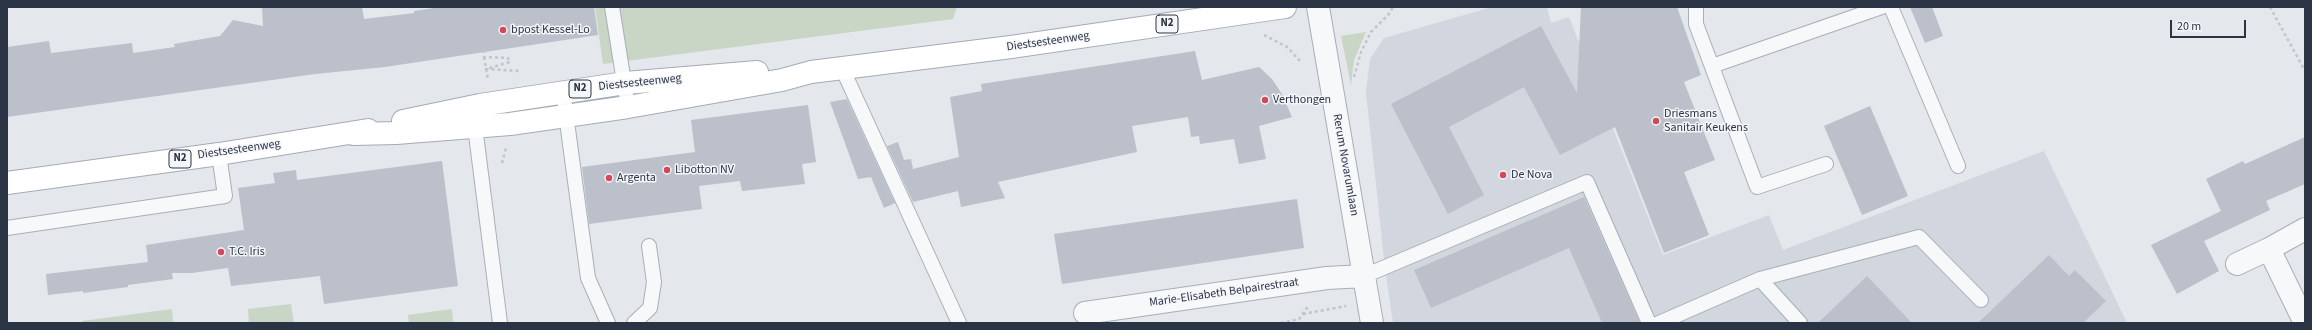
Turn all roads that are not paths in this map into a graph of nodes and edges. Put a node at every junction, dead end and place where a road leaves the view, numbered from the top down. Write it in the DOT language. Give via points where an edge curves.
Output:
graph roads {
  1 [pos="612,7"];
  2 [pos="1285,7"];
  3 [pos="1318,7"];
  4 [pos="1696,7"];
  5 [pos="1882,7"];
  6 [pos="1891,7"];
  7 [pos="1712,66"];
  8 [pos="842,68"];
  9 [pos="811,72"];
  10 [pos="625,83"];
  11 [pos="562,92"];
  12 [pos="628,107"];
  13 [pos="474,117"];
  14 [pos="565,117"];
  15 [pos="219,154"];
  16 [pos="1826,164"];
  17 [pos="1958,166"];
  18 [pos="7,183"];
  19 [pos="7,228"];
  20 [pos="2305,229"];
  21 [pos="649,246"];
  22 [pos="2269,249"];
  23 [pos="2237,264"];
  24 [pos="1364,276"];
  25 [pos="1760,279"];
  26 [pos="1981,300"];
  27 [pos="1085,313"];
  28 [pos="1678,319"];
  29 [pos="500,323"];
  30 [pos="608,323"];
  31 [pos="634,323"];
  32 [pos="959,323"];
  33 [pos="1372,323"];
  34 [pos="1649,323"];
  35 [pos="1659,323"];
  36 [pos="1800,323"];
  37 [pos="2305,323"];
  1 -- 10 [label="lane"];
  2 -- 8 [label="main road, Diestsesteenweg / N2" via="1011,47"];
  3 -- 24 [label="street, Rerum Novarumlaan"];
  4 -- 7 [label="lane" via="1696,24"];
  5 -- 7 [label="lane"];
  6 -- 17 [label="lane"];
  7 -- 16 [label="lane" via="1757,187"];
  8 -- 9 [label="main road, Diestsesteenweg / N2"];
  8 -- 32 [label="lane"];
  9 -- 10 [label="main road, Diestsesteenweg / N2" via="779,70"];
  9 -- 12 [label="main road, Diestsesteenweg / N2" via="782,80"];
  10 -- 11 [label="main road, Diestsesteenweg / N2"];
  10 -- 12 [label="lane"];
  11 -- 13 [label="main road, Diestsesteenweg / N2"];
  11 -- 14 [label="lane"];
  12 -- 14 [label="main road, Diestsesteenweg / N2"];
  13 -- 14 [label="main road, Diestsesteenweg / N2"];
  13 -- 15 [label="main road, Diestsesteenweg / N2"];
  13 -- 29 [label="lane"];
  14 -- 30 [label="lane" via="588,278"];
  15 -- 18 [label="main road, Diestsesteenweg / N2"];
  15 -- 19 [label="lane" via="225,196"];
  20 -- 22 [label="street"];
  21 -- 31 [label="lane" via="654,282 650,308"];
  22 -- 23 [label="street"];
  22 -- 37 [label="street"];
  24 -- 27 [label="street, Marie-Elisabeth Belpairestraat" via="1327,278"];
  24 -- 33 [label="street, Rerum Novarumlaan"];
  24 -- 34 [label="lane" via="1587,182"];
  25 -- 26 [label="lane" via="1919,237"];
  25 -- 28 [label="lane"];
  25 -- 36 [label="lane"];
  28 -- 35 [label="lane"];
}
